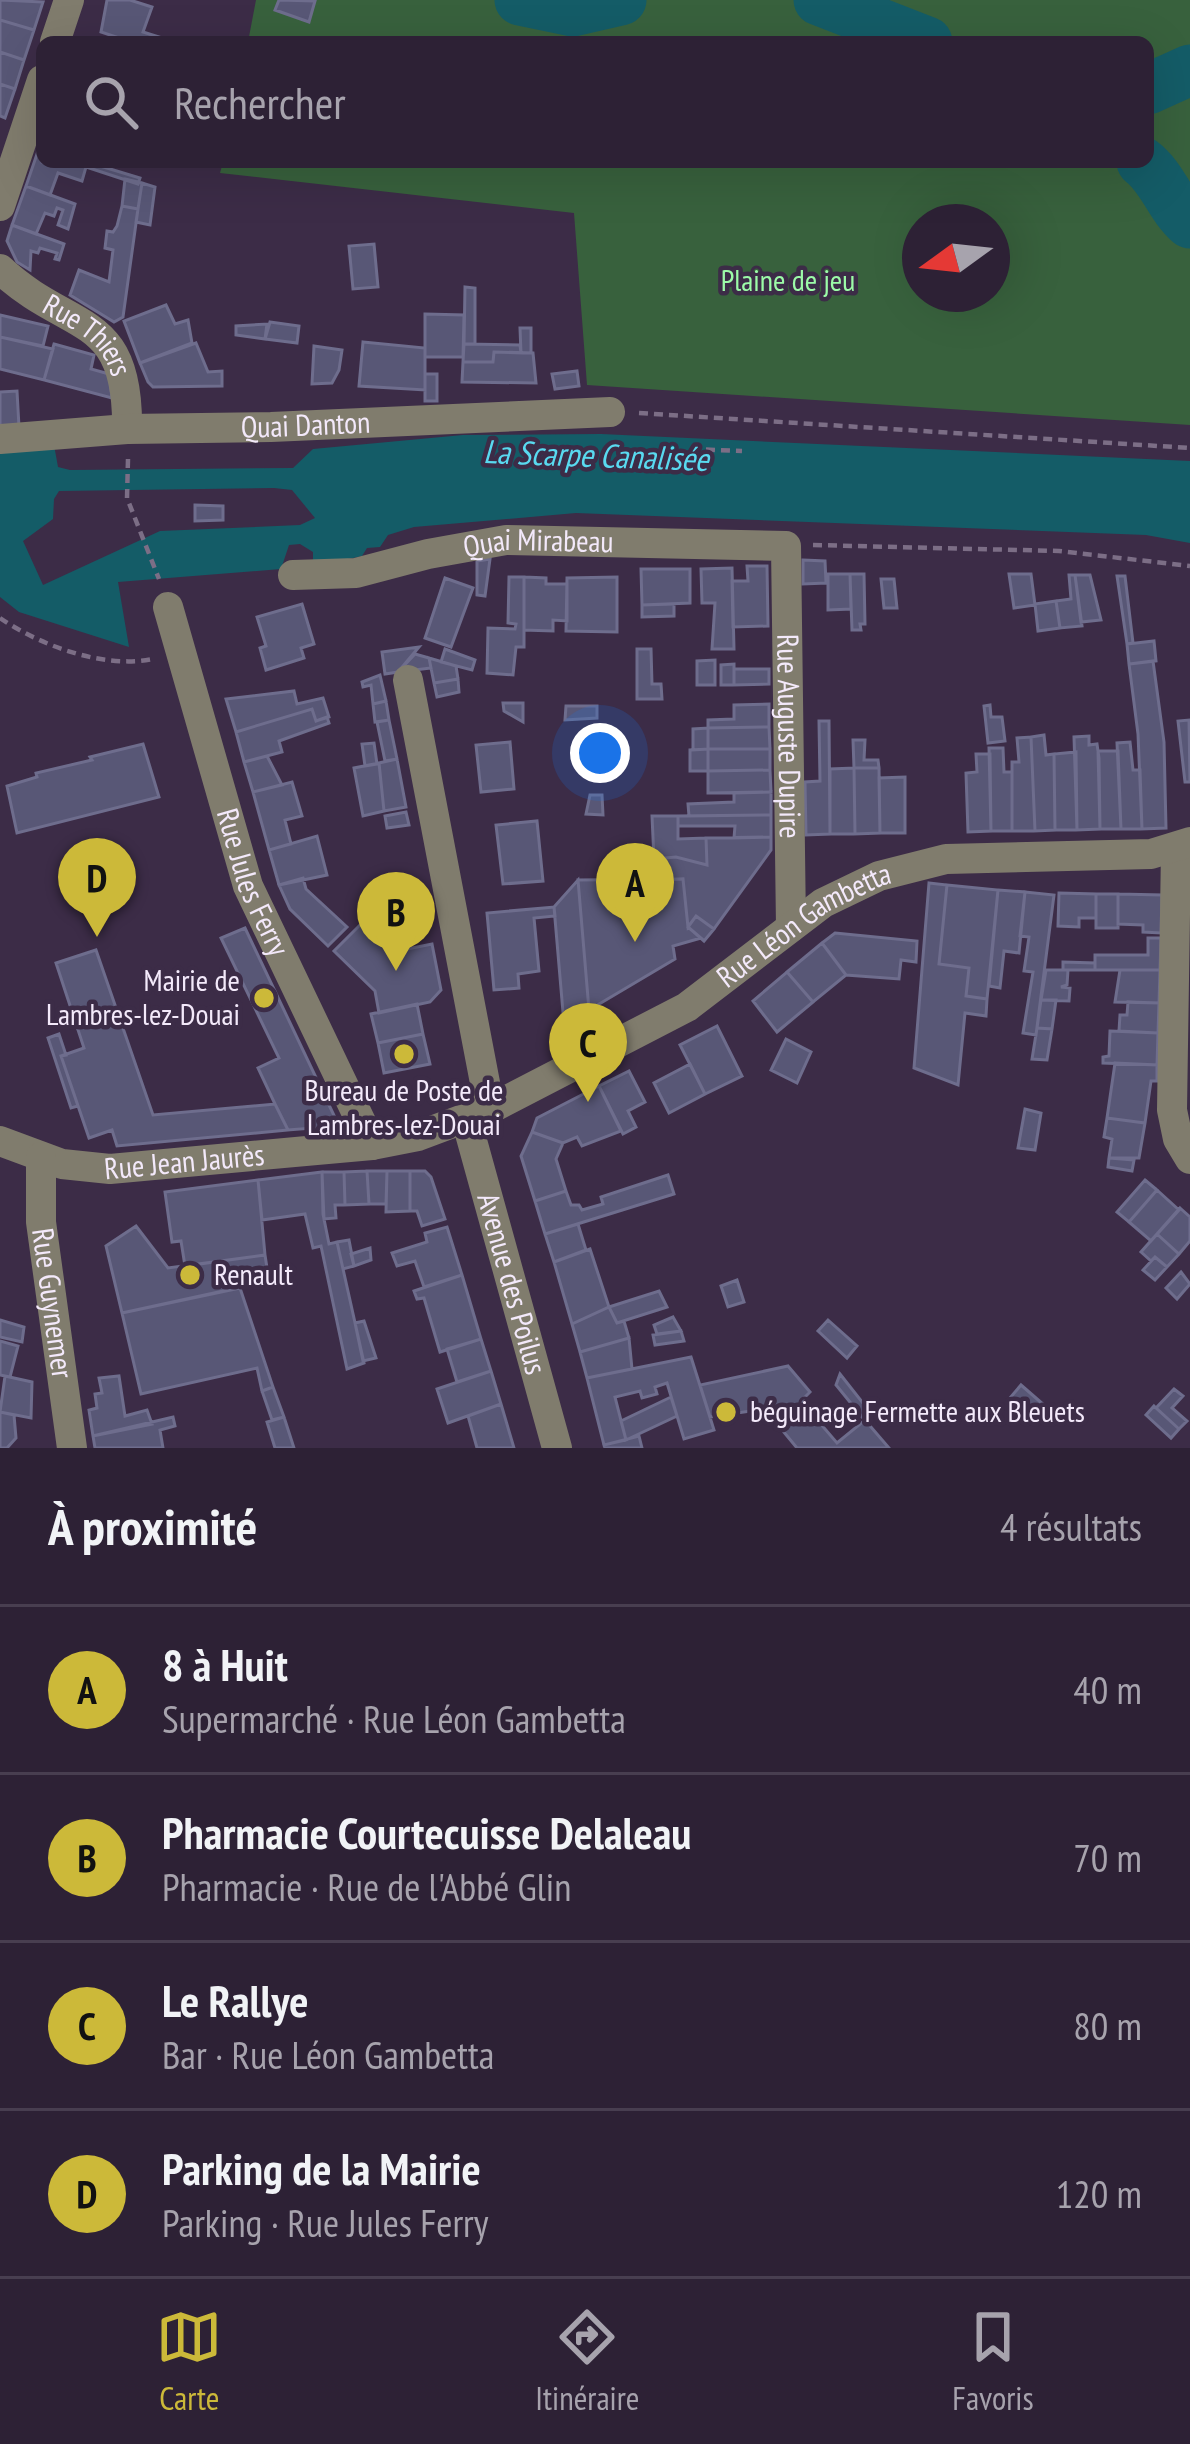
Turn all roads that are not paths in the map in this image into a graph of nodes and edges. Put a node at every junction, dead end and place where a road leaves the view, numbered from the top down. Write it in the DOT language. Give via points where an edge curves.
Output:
graph roads {
  1 [pos="69,0"];
  2 [pos="57,36"];
  3 [pos="36,98"];
  4 [pos="0,206"];
  5 [pos="0,269"];
  6 [pos="610,412"];
  7 [pos="127,429"];
  8 [pos="0,439"];
  9 [pos="786,546"];
  10 [pos="293,575"];
  11 [pos="164,594"];
  12 [pos="408,680"];
  13 [pos="1183,845"];
  14 [pos="791,927"];
  15 [pos="478,1114"];
  16 [pos="0,1141"];
  17 [pos="372,1145"];
  18 [pos="40,1157"];
  19 [pos="1190,1159"];
  20 [pos="72,1448"];
  21 [pos="557,1448"];
  1 -- 2 [label="street"];
  3 -- 4 [label="street"];
  5 -- 7 [label="street, Rue Thiers" via="108,344 122,366"];
  6 -- 7 [label="street, Quai Danton"];
  7 -- 8 [label="street, Quai Danton"];
  9 -- 10 [label="street, Quai Mirabeau" via="506,540 356,573"];
  9 -- 14 [label="street, Rue Auguste Dupire"];
  11 -- 17 [label="street, Rue Jules Ferry" via="248,886"];
  12 -- 15 [label="street, Avenue des Poilus"];
  13 -- 14 [label="street, Rue Léon Gambetta" via="1151,854 914,864 853,886"];
  13 -- 19 [label="street" via="1172,1110"];
  14 -- 15 [label="street, Rue Léon Gambetta" via="688,1007"];
  15 -- 17 [label="street, Rue Léon Gambetta"];
  15 -- 21 [label="street, Avenue des Poilus"];
  16 -- 18 [label="street, Rue Jean Jaurès"];
  17 -- 18 [label="street, Rue Jean Jaurès" via="118,1169"];
  18 -- 20 [label="street, Rue Guynemer" via="40,1222"];
}
